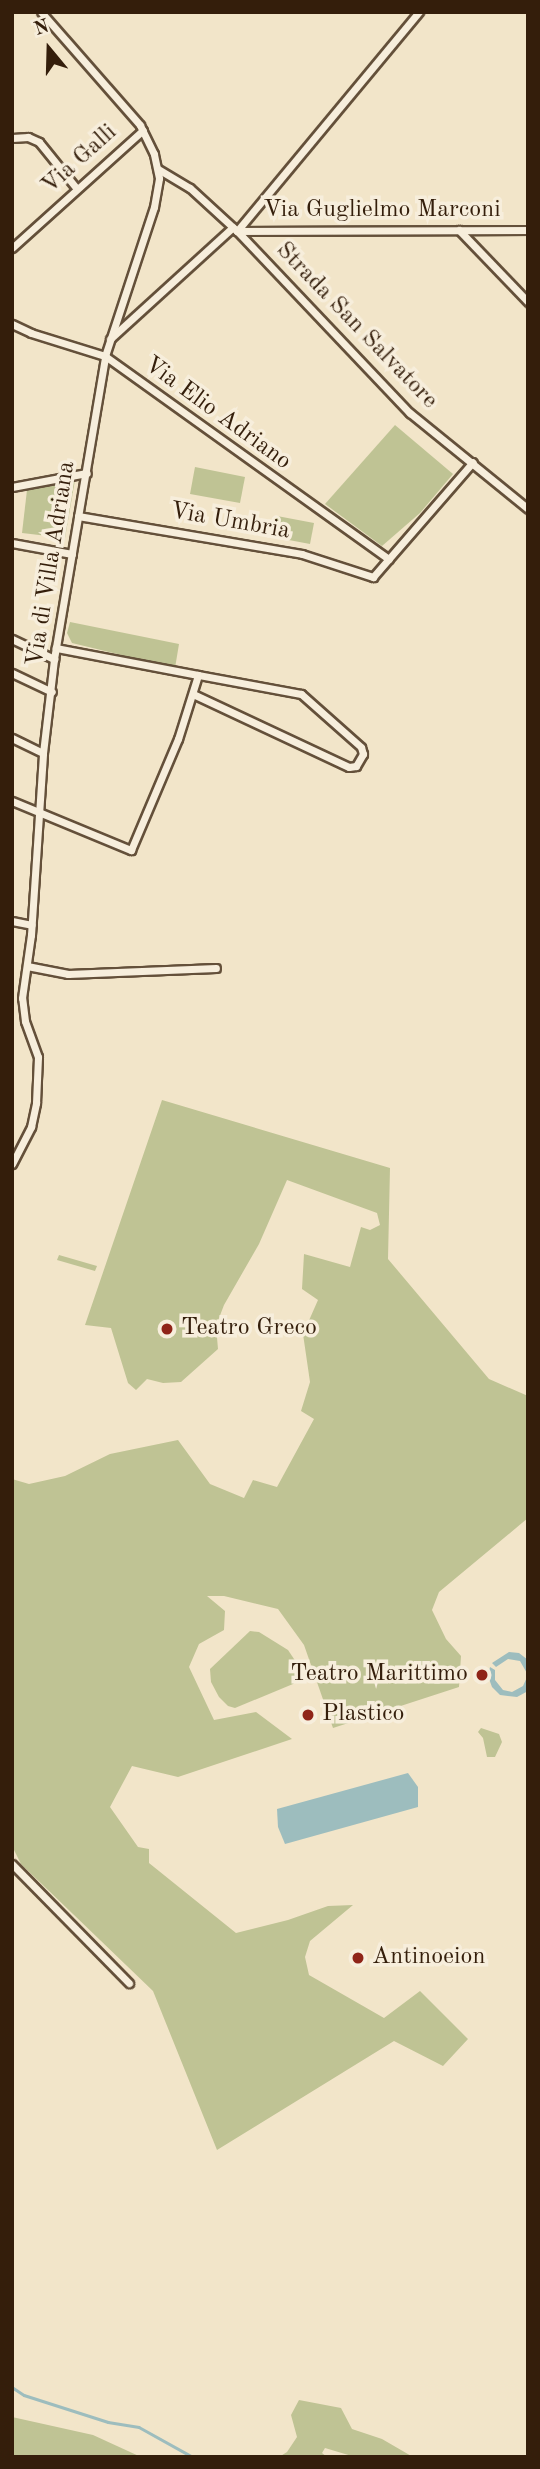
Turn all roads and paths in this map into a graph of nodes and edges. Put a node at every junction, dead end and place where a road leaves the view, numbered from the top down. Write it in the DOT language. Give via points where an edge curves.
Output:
graph roads {
  1 [pos="41,12"];
  2 [pos="419,12"];
  3 [pos="143,130"];
  4 [pos="12,138"];
  5 [pos="158,170"];
  6 [pos="77,189"];
  7 [pos="235,229"];
  8 [pos="459,230"];
  9 [pos="528,230"];
  10 [pos="12,248"];
  11 [pos="528,302"];
  12 [pos="12,324"];
  13 [pos="110,340"];
  14 [pos="105,356"];
  15 [pos="473,462"];
  16 [pos="87,473"];
  17 [pos="12,487"];
  18 [pos="528,509"];
  19 [pos="78,516"];
  20 [pos="12,543"];
  21 [pos="72,554"];
  22 [pos="389,559"];
  23 [pos="12,639"];
  24 [pos="56,648"];
  25 [pos="54,659"];
  26 [pos="12,673"];
  27 [pos="198,675"];
  28 [pos="52,692"];
  29 [pos="193,694"];
  30 [pos="12,738"];
  31 [pos="43,752"];
  32 [pos="12,801"];
  33 [pos="40,814"];
  34 [pos="12,921"];
  35 [pos="32,925"];
  36 [pos="27,966"];
  37 [pos="216,968"];
  38 [pos="12,1164"];
  39 [pos="12,1864"];
  40 [pos="128,1983"];
  1 -- 3 [label="street, Via di Villa Adriana"];
  2 -- 7 [label="street"];
  3 -- 5 [label="street, Via di Villa Adriana"];
  3 -- 6 [label="street, Via Galli"];
  4 -- 6 [label="street" via="39,142"];
  5 -- 7 [label="street, Strada San Salvatore" via="190,188"];
  5 -- 13 [label="street, Via di Villa Adriana" via="154,207"];
  6 -- 10 [label="street, Via Galli"];
  7 -- 8 [label="street, Via Guglielmo Marconi"];
  7 -- 13 [label="street"];
  7 -- 15 [label="street, Strada San Salvatore" via="410,413"];
  8 -- 9 [label="street, Via Guglielmo Marconi"];
  8 -- 11 [label="street"];
  12 -- 14 [label="street, Via Elio Adriano"];
  13 -- 14 [label="street, Via di Villa Adriana"];
  14 -- 16 [label="street, Via di Villa Adriana"];
  14 -- 22 [label="street, Via Elio Adriano"];
  15 -- 18 [label="street, Strada San Salvatore"];
  15 -- 22 [label="street"];
  16 -- 17 [label="street"];
  16 -- 19 [label="street, Via di Villa Adriana"];
  19 -- 21 [label="street, Via di Villa Adriana"];
  19 -- 22 [label="street, Via Umbria" via="302,554 373,577"];
  20 -- 21 [label="street"];
  21 -- 24 [label="street, Via di Villa Adriana"];
  23 -- 25 [label="street"];
  24 -- 25 [label="street, Via di Villa Adriana"];
  24 -- 27 [label="street"];
  25 -- 28 [label="street, Via di Villa Adriana"];
  26 -- 28 [label="street"];
  27 -- 29 [label="street"];
  27 -- 29 [label="street" via="301,694 361,747 363,754 356,766 349,767"];
  28 -- 31 [label="street, Via di Villa Adriana"];
  29 -- 33 [label="street" via="131,850"];
  30 -- 31 [label="street"];
  31 -- 33 [label="street, Via di Villa Adriana"];
  32 -- 33 [label="street"];
  33 -- 35 [label="street, Via di Villa Adriana"];
  34 -- 35 [label="street"];
  35 -- 36 [label="street, Via di Villa Adriana"];
  36 -- 37 [label="street" via="68,974"];
  36 -- 38 [label="street, Via di Villa Adriana" via="22,1003 38,1057 36,1097 31,1127"];
  39 -- 40 [label="street"];
}
